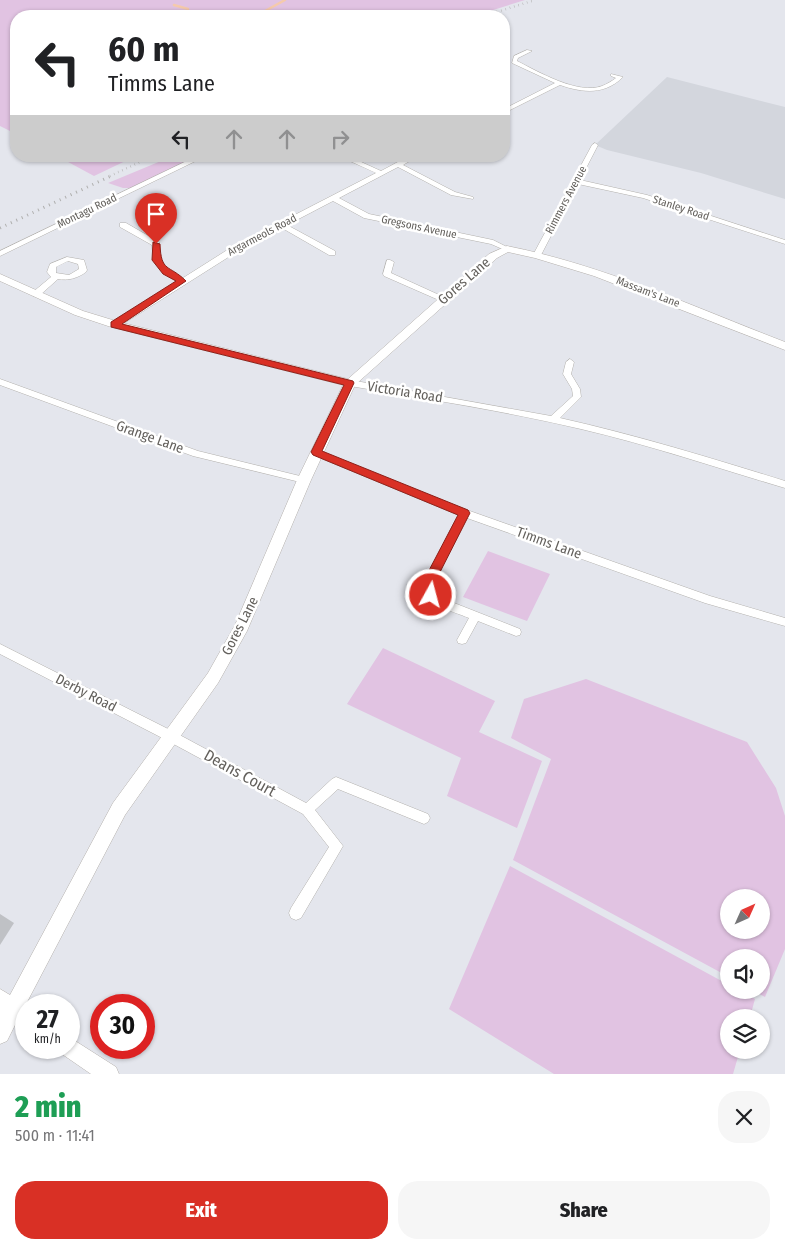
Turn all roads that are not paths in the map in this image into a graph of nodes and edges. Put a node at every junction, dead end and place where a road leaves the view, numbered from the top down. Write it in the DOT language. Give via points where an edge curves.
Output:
graph roads {
  1 [pos="529,51"];
  2 [pos="613,75"];
  3 [pos="560,83"];
  4 [pos="510,109"];
  5 [pos="595,145"];
  6 [pos="191,162"];
  7 [pos="355,162"];
  8 [pos="403,162"];
  9 [pos="399,164"];
  10 [pos="381,174"];
  11 [pos="576,181"];
  12 [pos="334,198"];
  13 [pos="471,198"];
  14 [pos="280,224"];
  15 [pos="123,225"];
  16 [pos="785,242"];
  17 [pos="507,249"];
  18 [pos="0,254"];
  19 [pos="332,254"];
  20 [pos="537,255"];
  21 [pos="390,262"];
  22 [pos="56,277"];
  23 [pos="0,278"];
  24 [pos="182,281"];
  25 [pos="36,294"];
  26 [pos="444,299"];
  27 [pos="115,324"];
  28 [pos="785,346"];
  29 [pos="570,362"];
  30 [pos="1,382"];
  31 [pos="350,383"];
  32 [pos="554,419"];
  33 [pos="316,452"];
  34 [pos="304,480"];
  35 [pos="785,484"];
  36 [pos="464,513"];
  37 [pos="475,616"];
  38 [pos="785,622"];
  39 [pos="516,632"];
  40 [pos="462,640"];
  41 [pos="0,650"];
  42 [pos="172,736"];
  43 [pos="307,810"];
  44 [pos="424,818"];
  45 [pos="296,913"];
  46 [pos="13,1008"];
  47 [pos="0,1034"];
  48 [pos="80,1054"];
  49 [pos="109,1074"];
  1 -- 3 [label="street" via="516,57 514,62"];
  2 -- 3 [label="street" via="620,77 602,89"];
  3 -- 4 [label="street"];
  5 -- 11 [label="street, Rimmers Avenue"];
  6 -- 18 [label="street, Montagu Road"];
  7 -- 10 [label="street"];
  8 -- 9 [label="street, Argarmeols Road"];
  9 -- 10 [label="street, Argarmeols Road"];
  9 -- 13 [label="street" via="453,194"];
  10 -- 12 [label="street, Argarmeols Road"];
  11 -- 16 [label="street, Stanley Road" via="645,196"];
  11 -- 20 [label="street, Rimmers Avenue"];
  12 -- 14 [label="street, Argarmeols Road"];
  12 -- 17 [label="street, Gregsons Avenue" via="366,216 493,242"];
  14 -- 19 [label="street"];
  14 -- 24 [label="street, Argarmeols Road"];
  15 -- 24 [label="street" via="156,244 156,260 166,272"];
  17 -- 20 [label="street, Massam's Lane"];
  17 -- 26 [label="street, Gores Lane" via="493,256"];
  20 -- 28 [label="street, Massam's Lane" via="598,274"];
  21 -- 26 [label="street" via="387,274"];
  22 -- 25 [label="street"];
  23 -- 25 [label="street, Victoria Road"];
  24 -- 27 [label="street, Argarmeols Road"];
  25 -- 27 [label="street, Victoria Road"];
  26 -- 31 [label="street, Gores Lane"];
  27 -- 31 [label="street, Victoria Road"];
  29 -- 32 [label="street" via="567,374 577,397"];
  30 -- 34 [label="street, Grange Lane" via="196,454"];
  31 -- 32 [label="street, Victoria Road"];
  31 -- 33 [label="street, Gores Lane"];
  32 -- 35 [label="street, Victoria Road" via="699,457"];
  33 -- 34 [label="street, Gores Lane"];
  33 -- 36 [label="street, Timms Lane"];
  34 -- 42 [label="street, Gores Lane" via="242,627 213,678"];
  36 -- 37 [label="street" via="429,587 431,595 440,602"];
  36 -- 38 [label="street, Timms Lane" via="709,600"];
  37 -- 39 [label="street"];
  37 -- 40 [label="street"];
  41 -- 42 [label="street, Derby Road"];
  42 -- 43 [label="street, Deans Court"];
  42 -- 46 [label="street, Gores Lane" via="119,809"];
  43 -- 44 [label="street" via="336,783"];
  43 -- 45 [label="street, Deans Court" via="337,846"];
  46 -- 47 [label="street, Gores Lane"];
  48 -- 49 [label="street"];
}
